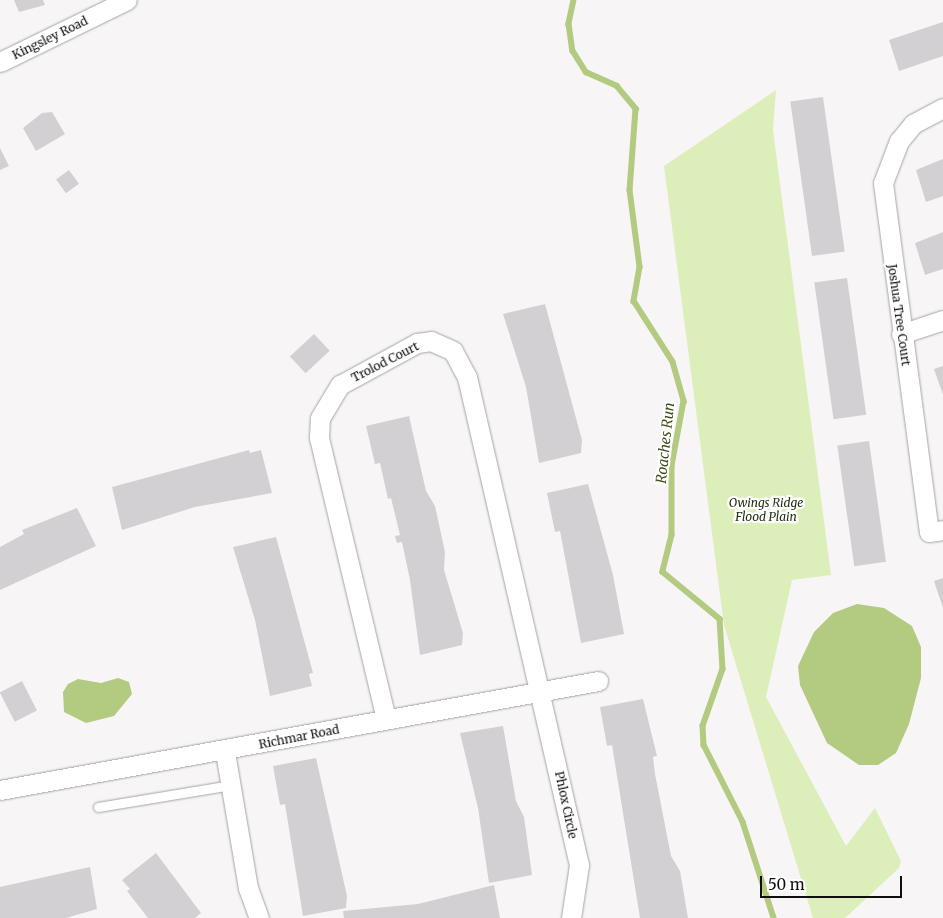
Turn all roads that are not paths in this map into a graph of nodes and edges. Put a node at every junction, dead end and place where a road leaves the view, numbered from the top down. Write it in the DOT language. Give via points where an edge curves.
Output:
graph roads {
  1 [pos="126,0"];
  2 [pos="0,62"];
  3 [pos="943,108"];
  4 [pos="943,320"];
  5 [pos="901,334"];
  6 [pos="943,530"];
  7 [pos="598,681"];
  8 [pos="541,692"];
  9 [pos="386,719"];
  10 [pos="226,752"];
  11 [pos="231,784"];
  12 [pos="0,790"];
  13 [pos="98,807"];
  14 [pos="259,918"];
  15 [pos="571,918"];
  1 -- 2 [label="street, Kingsley Road"];
  3 -- 5 [label="street, Joshua Tree Court" via="913,124 899,141 884,182"];
  4 -- 5 [label="street"];
  5 -- 6 [label="street, Joshua Tree Court" via="929,532"];
  7 -- 8 [label="street, Richmar Road"];
  8 -- 9 [label="street, Richmar Road"];
  8 -- 9 [label="street, Trolod Court" via="467,377 453,351 431,341 417,343 340,385 320,418 319,437"];
  8 -- 15 [label="street, Phlox Circle" via="580,865"];
  9 -- 10 [label="street, Richmar Road"];
  10 -- 11 [label="street"];
  10 -- 12 [label="street, Richmar Road"];
  11 -- 13 [label="lane"];
  11 -- 14 [label="street" via="248,888"];
}
